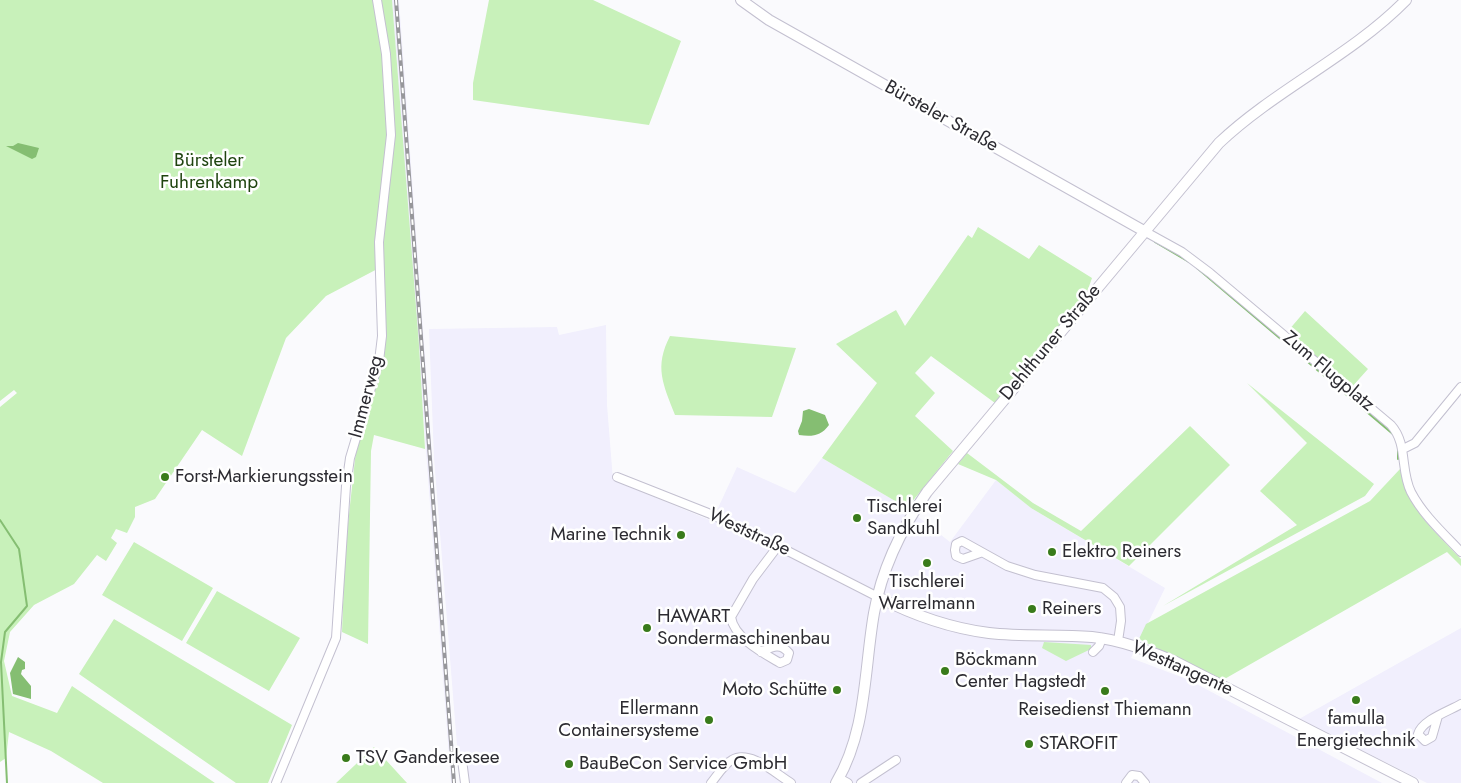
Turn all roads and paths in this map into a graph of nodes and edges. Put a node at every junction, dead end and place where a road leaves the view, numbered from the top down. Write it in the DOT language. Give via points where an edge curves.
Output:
graph roads {
  1 [pos="377,0"];
  2 [pos="741,0"];
  3 [pos="1406,0"];
  4 [pos="1144,230"];
  5 [pos="1461,387"];
  6 [pos="1403,449"];
  7 [pos="617,477"];
  8 [pos="778,546"];
  9 [pos="1461,552"];
  10 [pos="980,553"];
  11 [pos="878,596"];
  12 [pos="1102,638"];
  13 [pos="1118,641"];
  14 [pos="761,652"];
  15 [pos="1093,652"];
  16 [pos="1461,704"];
  17 [pos="1438,716"];
  18 [pos="462,760"];
  19 [pos="896,760"];
  20 [pos="841,781"];
  21 [pos="276,783"];
  22 [pos="465,783"];
  23 [pos="711,783"];
  24 [pos="791,783"];
  25 [pos="861,783"];
  26 [pos="1126,783"];
  27 [pos="1145,783"];
  28 [pos="1413,783"];
  1 -- 21 [label="street, Immerweg" via="386,54 391,135 379,242 382,336 379,361 350,458 336,638"];
  2 -- 4 [label="street, Bürsteler Straße" via="769,20"];
  3 -- 4 [label="street, Dehlthuner Straße" via="1363,37 1245,119 1219,143"];
  4 -- 6 [label="street, Zum Flugplatz" via="1210,273 1391,425 1398,433"];
  4 -- 11 [label="street, Dehlthuner Straße" via="914,509 892,552"];
  5 -- 6 [label="street" via="1415,443"];
  6 -- 9 [label="street, Zum Flugplatz" via="1402,460 1410,491 1425,514"];
  7 -- 8 [label="street, Weststraße"];
  8 -- 11 [label="street, Weststraße"];
  8 -- 14 [label="street" via="731,617 732,625"];
  10 -- 13 [label="street" via="1035,575 1103,588 1120,607"];
  11 -- 12 [label="street, Westtangente" via="924,618 953,627 990,633"];
  11 -- 20 [label="street, Dehlthuner Straße" via="863,706"];
  12 -- 13 [label="street, Westtangente"];
  12 -- 15 [label="street"];
  13 -- 28 [label="street, Westtangente" via="1176,662"];
  16 -- 17 [label="street"];
  18 -- 22 [label="street"];
  19 -- 25 [label="street"];
  23 -- 24 [label="street" via="731,760 740,757 751,758"];
  26 -- 27 [label="street" via="1132,775 1139,776"];
}
